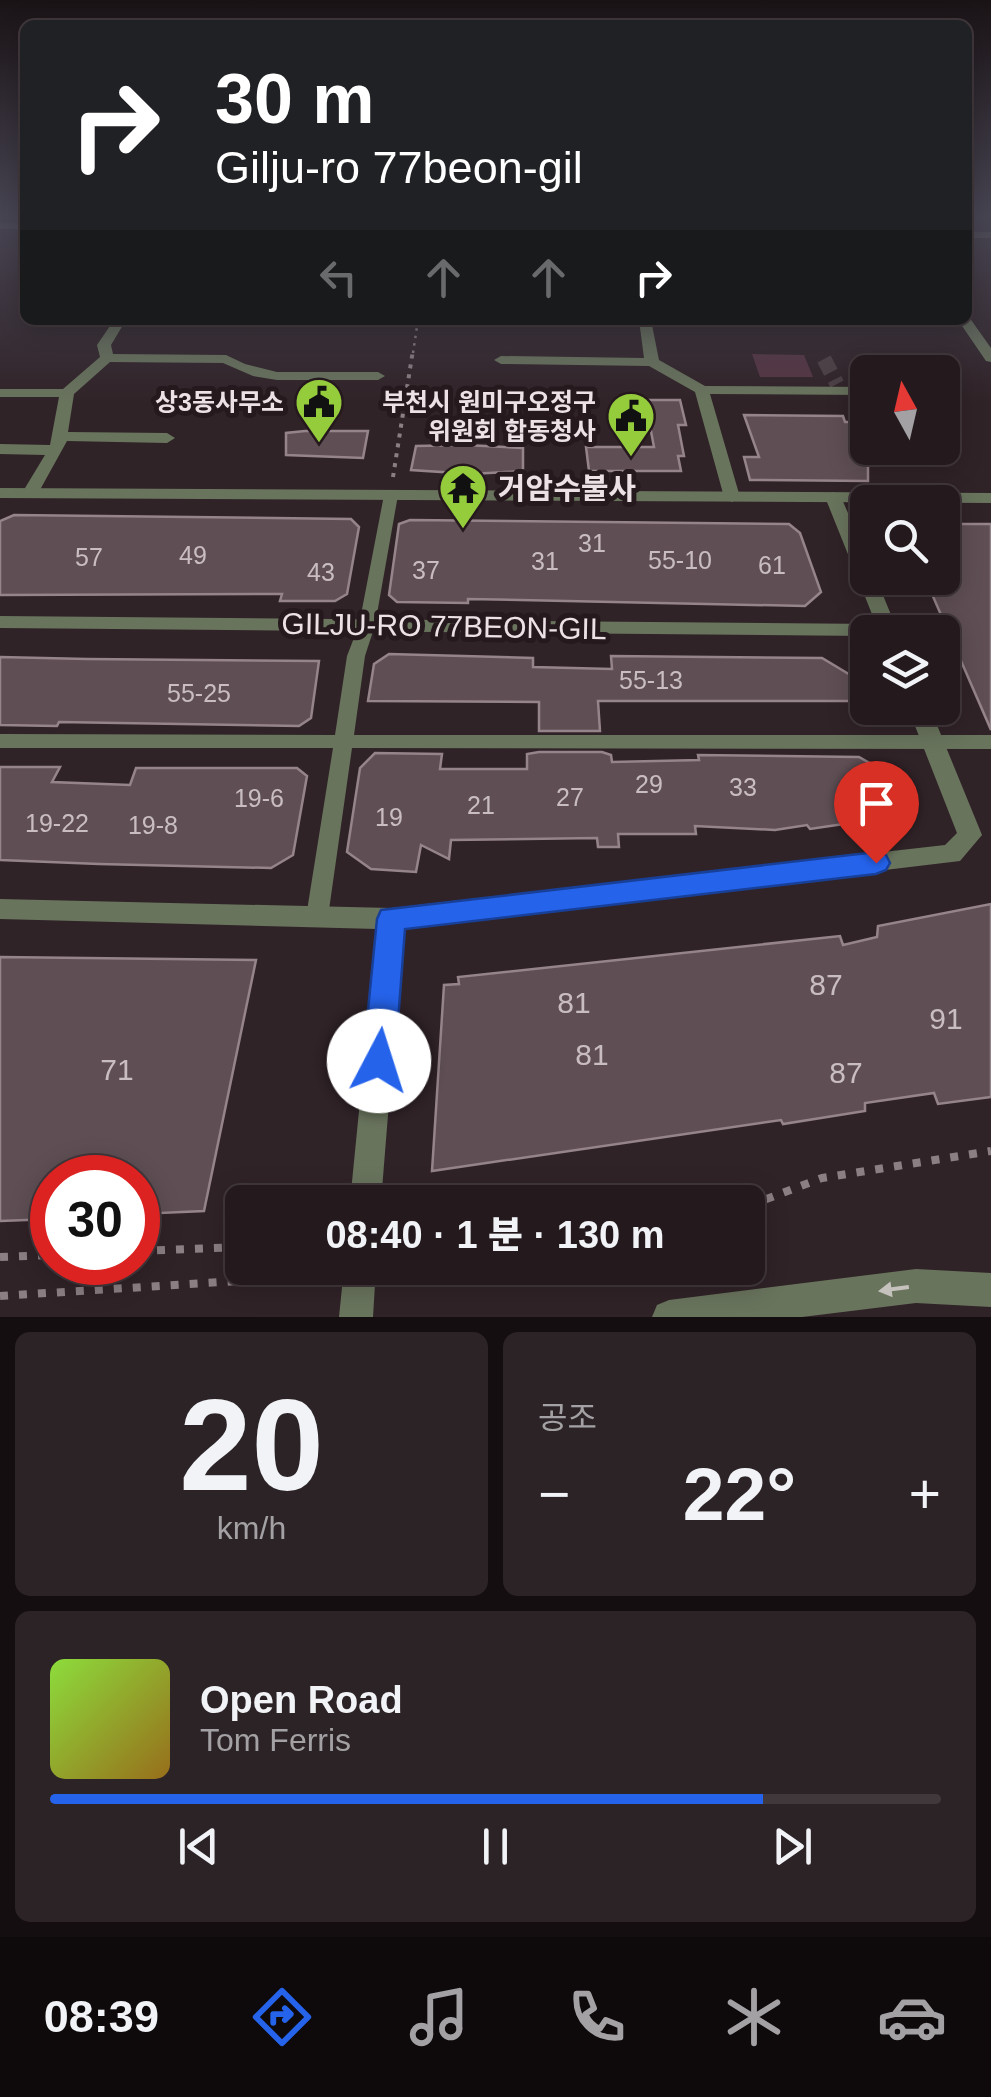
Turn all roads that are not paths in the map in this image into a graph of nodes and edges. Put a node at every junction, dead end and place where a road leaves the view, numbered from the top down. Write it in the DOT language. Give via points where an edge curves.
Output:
graph roads {
  1 [pos="117,325"];
  2 [pos="647,325"];
  3 [pos="968,325"];
  4 [pos="107,358"];
  5 [pos="991,358"];
  6 [pos="501,360"];
  7 [pos="652,362"];
  8 [pos="378,376"];
  9 [pos="702,390"];
  10 [pos="850,390"];
  11 [pos="0,393"];
  12 [pos="67,394"];
  13 [pos="167,438"];
  14 [pos="58,443"];
  15 [pos="0,448"];
  16 [pos="0,493"];
  17 [pos="30,493"];
  18 [pos="391,495"];
  19 [pos="732,497"];
  20 [pos="834,497"];
  21 [pos="991,498"];
  22 [pos="881,615"];
  23 [pos="0,622"];
  24 [pos="367,626"];
  25 [pos="850,632"];
  26 [pos="926,725"];
  27 [pos="0,741"];
  28 [pos="343,742"];
  29 [pos="933,742"];
  30 [pos="991,742"];
  31 [pos="0,909"];
  32 [pos="317,917"];
  33 [pos="392,919"];
  34 [pos="368,1185"];
  35 [pos="359,1285"];
  36 [pos="991,1290"];
  37 [pos="356,1317"];
  38 [pos="669,1317"];
  1 -- 4 [label="street" via="104,345"];
  2 -- 7 [label="street"];
  3 -- 5 [label="street"];
  4 -- 8 [label="street" via="226,358 262,375"];
  4 -- 12 [label="street"];
  6 -- 7 [label="street"];
  7 -- 9 [label="street"];
  9 -- 10 [label="street"];
  9 -- 19 [label="street"];
  11 -- 12 [label="street"];
  12 -- 14 [label="street"];
  13 -- 14 [label="street"];
  14 -- 15 [label="street"];
  14 -- 17 [label="street"];
  16 -- 17 [label="street"];
  17 -- 18 [label="street"];
  18 -- 19 [label="street"];
  18 -- 24 [label="street"];
  19 -- 20 [label="street"];
  20 -- 21 [label="street"];
  20 -- 22 [label="street, GILJU-RO 77BEON-GIL"];
  23 -- 24 [label="street, GILJU-RO 77BEON-GIL"];
  24 -- 25 [label="street, GILJU-RO 77BEON-GIL"];
  24 -- 28 [label="street"];
  26 -- 29 [label="street"];
  27 -- 28 [label="street"];
  28 -- 29 [label="street"];
  28 -- 32 [label="street"];
  29 -- 30 [label="street"];
  29 -- 33 [label="street" via="970,835 951,854"];
  31 -- 32 [label="street"];
  32 -- 33 [label="street"];
  33 -- 34 [label="street"];
  35 -- 37 [label="street"];
  36 -- 38 [label="street, one-way" via="916,1286"];
}
